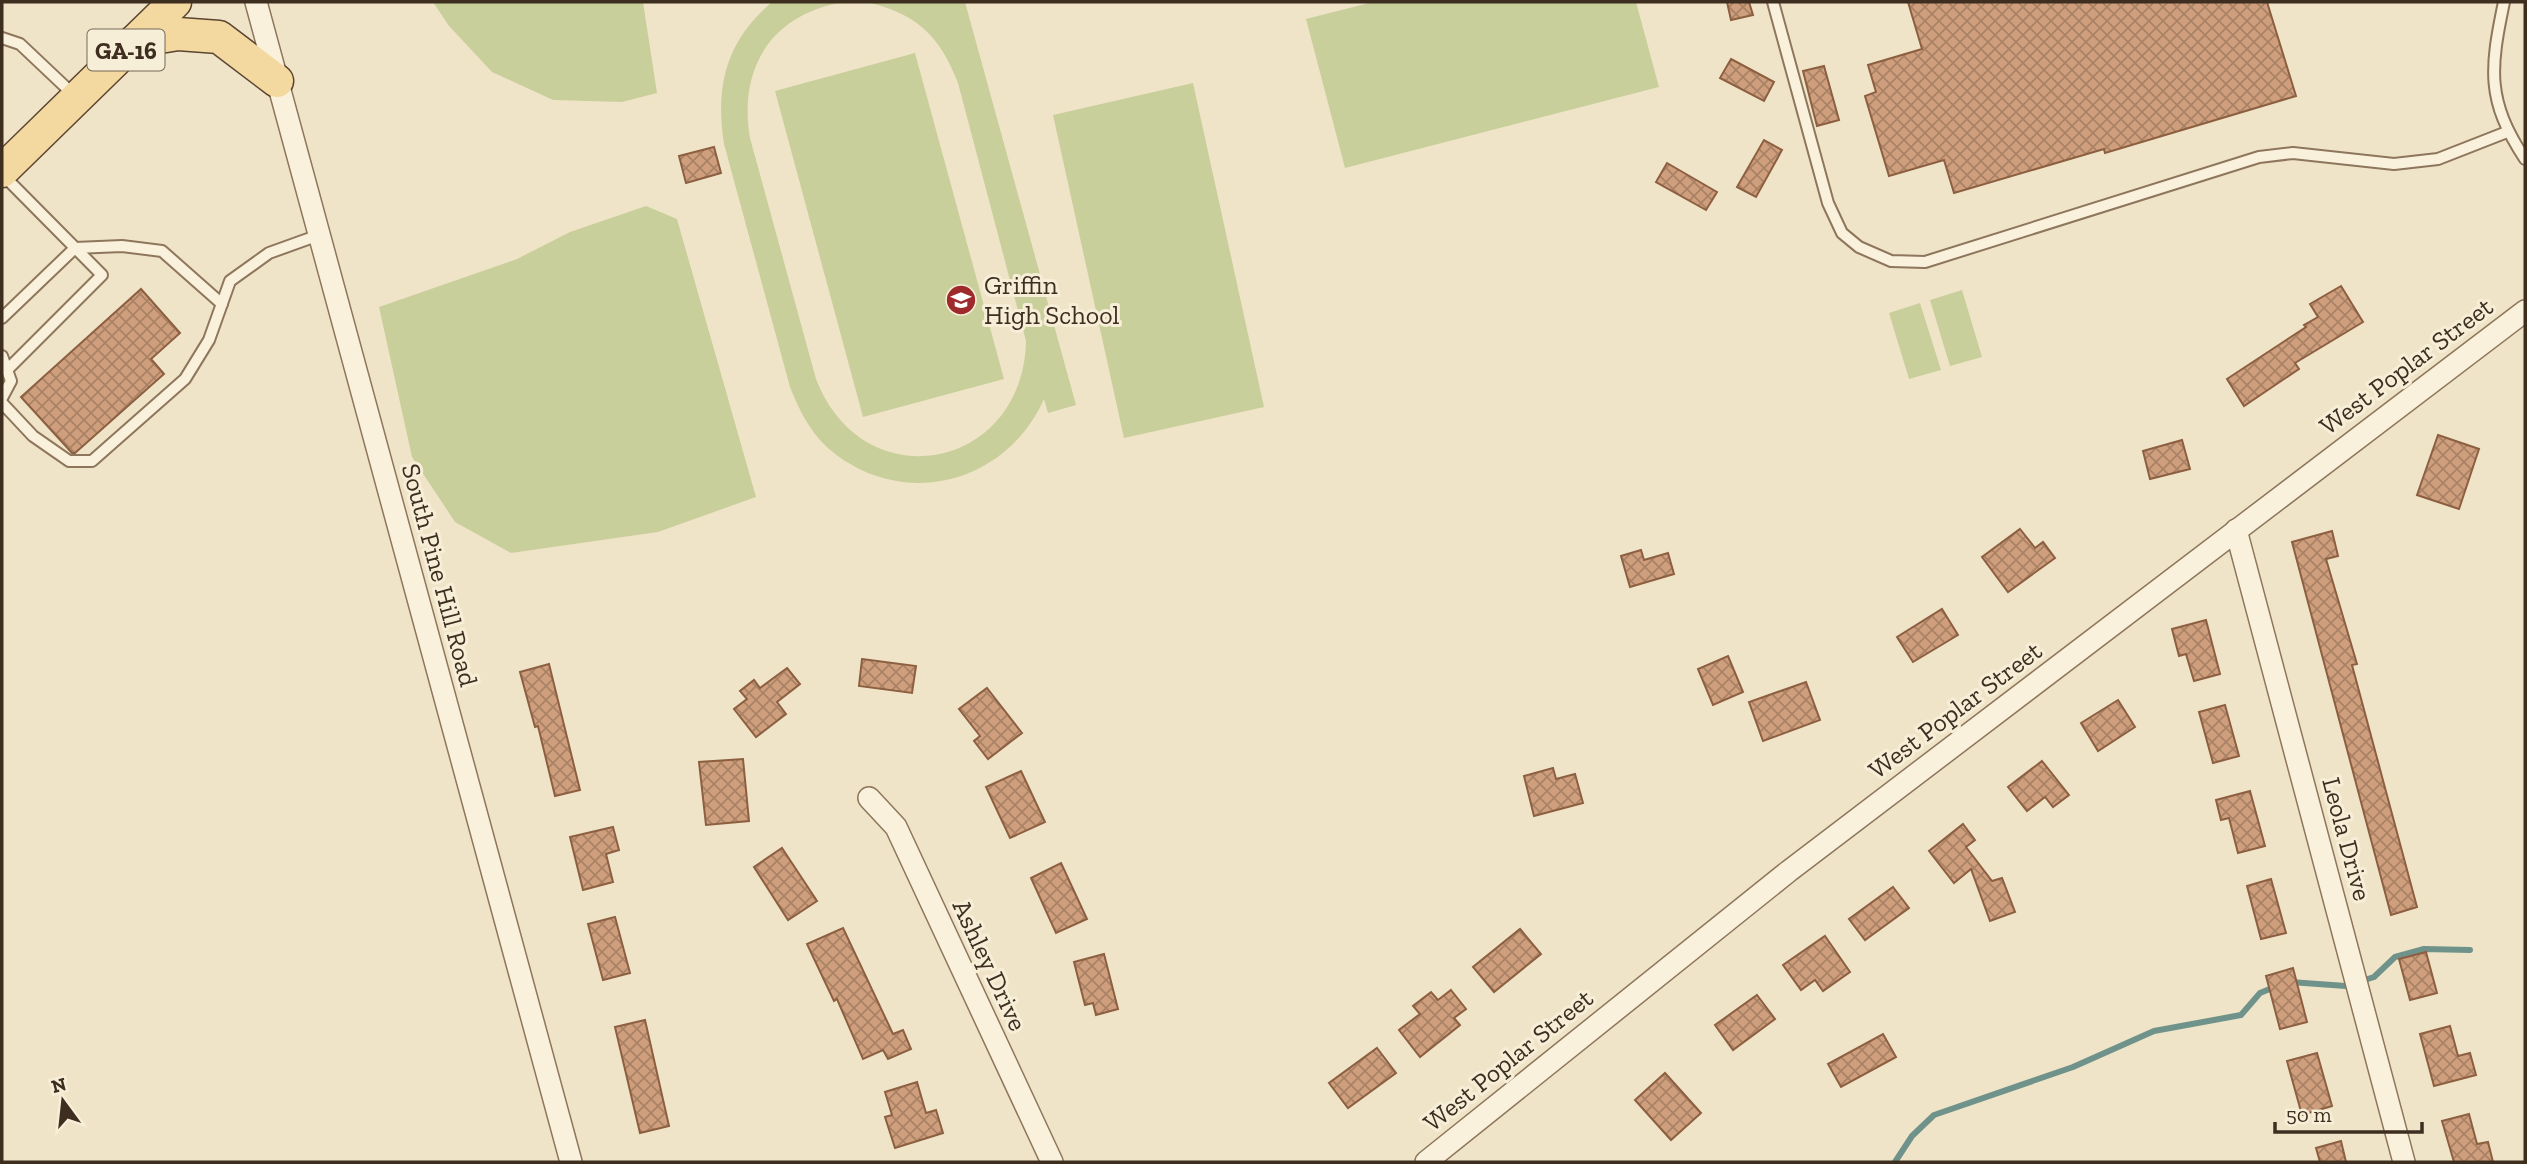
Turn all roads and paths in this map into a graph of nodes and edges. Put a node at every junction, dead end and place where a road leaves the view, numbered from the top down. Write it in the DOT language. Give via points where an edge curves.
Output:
graph roads {
  1 [pos="175,2"];
  2 [pos="256,2"];
  3 [pos="1773,2"];
  4 [pos="2504,2"];
  5 [pos="2,38"];
  6 [pos="135,41"];
  7 [pos="277,81"];
  8 [pos="77,98"];
  9 [pos="2507,132"];
  10 [pos="2525,159"];
  11 [pos="2,173"];
  12 [pos="319,235"];
  13 [pos="75,248"];
  14 [pos="222,304"];
  15 [pos="2525,311"];
  16 [pos="2,318"];
  17 [pos="2,356"];
  18 [pos="6,370"];
  19 [pos="2,400"];
  20 [pos="2236,530"];
  21 [pos="869,798"];
  22 [pos="571,1162"];
  23 [pos="1052,1162"];
  24 [pos="1426,1162"];
  25 [pos="2404,1162"];
  1 -- 6 [label="main road, GA-16"];
  2 -- 7 [label="street, South Pine Hill Road"];
  3 -- 9 [label="lane" via="1828,203 1842,233 1859,247 1891,261 1925,262 2259,156 2293,153 2394,164 2438,159"];
  4 -- 9 [label="lane" via="2493,54 2495,91"];
  5 -- 8 [label="lane" via="20,44"];
  6 -- 7 [label="main road" via="178,34 219,37"];
  6 -- 8 [label="main road, GA-16"];
  7 -- 12 [label="street, South Pine Hill Road"];
  8 -- 11 [label="main road"];
  9 -- 10 [label="lane"];
  11 -- 13 [label="lane"];
  12 -- 14 [label="lane" via="268,253 230,281"];
  12 -- 22 [label="street, South Pine Hill Road"];
  13 -- 14 [label="lane" via="122,246 163,251"];
  13 -- 16 [label="lane"];
  13 -- 18 [label="lane" via="102,275"];
  14 -- 19 [label="lane" via="209,340 185,379 92,461 69,461 33,436"];
  15 -- 20 [label="street, West Poplar Street"];
  17 -- 18 [label="lane"];
  18 -- 19 [label="lane" via="11,381"];
  20 -- 24 [label="street, West Poplar Street" via="1789,871"];
  20 -- 25 [label="street, Leola Drive"];
  21 -- 23 [label="street, Ashley Drive" via="896,827"];
}
